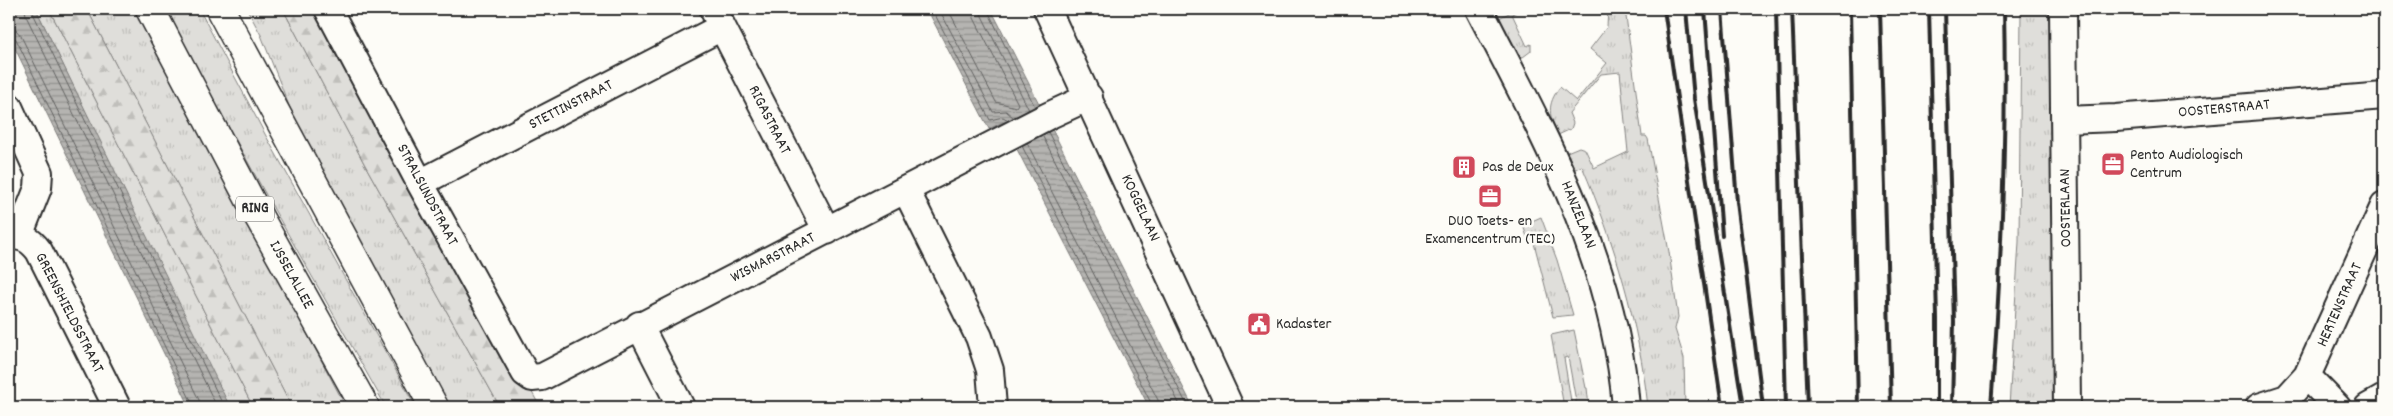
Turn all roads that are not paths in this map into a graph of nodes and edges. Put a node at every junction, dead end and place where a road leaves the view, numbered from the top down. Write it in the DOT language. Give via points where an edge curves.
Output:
graph roads {
  1 [pos="150,9"];
  2 [pos="220,9"];
  3 [pos="328,9"];
  4 [pos="1047,9"];
  5 [pos="1479,9"];
  6 [pos="2063,9"];
  7 [pos="717,18"];
  8 [pos="2384,96"];
  9 [pos="1089,97"];
  10 [pos="9,106"];
  11 [pos="2065,120"];
  12 [pos="420,183"];
  13 [pos="906,190"];
  14 [pos="2384,206"];
  15 [pos="826,231"];
  16 [pos="14,236"];
  17 [pos="639,325"];
  18 [pos="2307,376"];
  19 [pos="532,378"];
  20 [pos="2384,398"];
  21 [pos="117,407"];
  22 [pos="365,407"];
  23 [pos="434,407"];
  24 [pos="681,407"];
  25 [pos="993,407"];
  26 [pos="1230,407"];
  27 [pos="1626,407"];
  28 [pos="2067,407"];
  29 [pos="2258,407"];
  30 [pos="2337,407"];
  31 [pos="2368,407"];
  1 -- 22 [label="main road, IJSSELALLEE / RING" via="260,219"];
  2 -- 23 [label="main road"];
  3 -- 12 [label="street, STRALSUNDSTRAAT"];
  4 -- 9 [label="street, KOGGELAAN"];
  5 -- 27 [label="street, HANZELAAN" via="1574,200 1599,268"];
  6 -- 11 [label="street, OOSTERLAAN"];
  7 -- 12 [label="street, STETTINSTRAAT"];
  7 -- 15 [label="street, RIGASTRAAT"];
  8 -- 11 [label="street, OOSTERSTRAAT"];
  9 -- 13 [label="street, WISMARSTRAAT"];
  9 -- 26 [label="street, KOGGELAAN"];
  10 -- 16 [label="street" via="39,173 38,188"];
  11 -- 28 [label="street, OOSTERLAAN"];
  12 -- 19 [label="street, STRALSUNDSTRAAT" via="525,372"];
  13 -- 15 [label="street, WISMARSTRAAT"];
  13 -- 25 [label="street" via="978,337 990,370"];
  14 -- 18 [label="street, HERTENSTRAAT"];
  15 -- 17 [label="street, WISMARSTRAAT"];
  16 -- 21 [label="street, GREENSHIELDSSTRAAT" via="31,241 39,251"];
  17 -- 19 [label="street, WISMARSTRAAT" via="542,377"];
  17 -- 24 [label="street"];
  18 -- 29 [label="street, HERTENSTRAAT" via="2287,398"];
  18 -- 30 [label="street"];
  20 -- 31 [label="street"];
}
